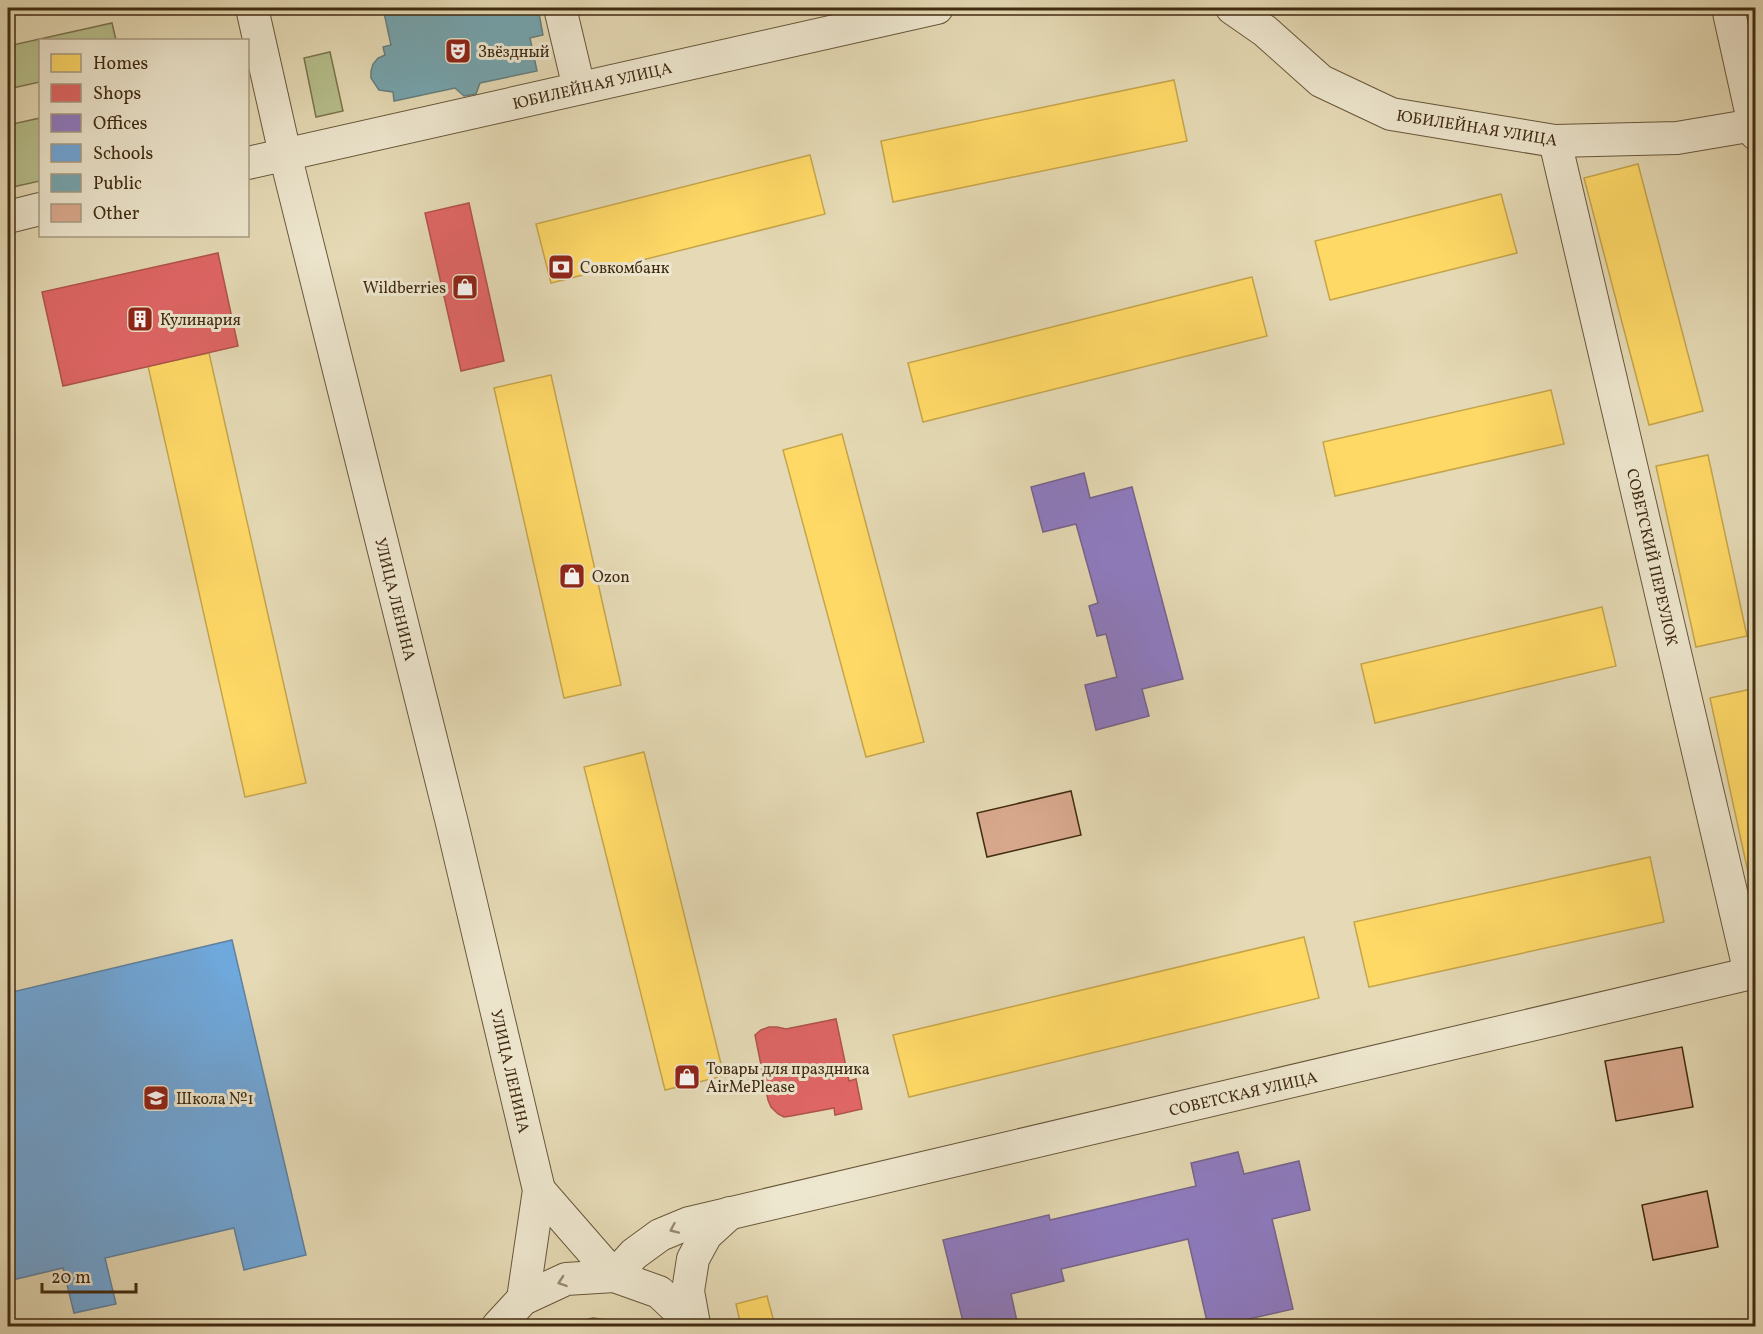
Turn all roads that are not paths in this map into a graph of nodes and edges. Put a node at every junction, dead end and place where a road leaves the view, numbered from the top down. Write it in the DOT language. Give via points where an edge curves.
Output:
graph roads {
  1 [pos="252,8"];
  2 [pos="560,8"];
  3 [pos="937,8"];
  4 [pos="1232,8"];
  5 [pos="1728,8"];
  6 [pos="579,88"];
  7 [pos="1755,129"];
  8 [pos="1555,141"];
  9 [pos="285,154"];
  10 [pos="249,162"];
  11 [pos="39,209"];
  12 [pos="8,217"];
  13 [pos="1753,972"];
  14 [pos="539,1190"];
  15 [pos="730,1213"];
  16 [pos="614,1276"];
  17 [pos="523,1299"];
  18 [pos="694,1325"];
  19 [pos="498,1326"];
  1 -- 9 [label="street, УЛИЦА ЛЕНИНА"];
  2 -- 6 [label="street"];
  3 -- 6 [label="street, ЮБИЛЕЙНАЯ УЛИЦА"];
  4 -- 8 [label="street, ЮБИЛЕЙНАЯ УЛИЦА" via="1265,31 1320,81 1390,114"];
  5 -- 7 [label="street"];
  6 -- 9 [label="street, ЮБИЛЕЙНАЯ УЛИЦА"];
  7 -- 8 [label="street, ЮБИЛЕЙНАЯ УЛИЦА" via="1677,138"];
  8 -- 13 [label="street, СОВЕТСКИЙ ПЕРЕУЛОК"];
  9 -- 10 [label="street, ЮБИЛЕЙНАЯ УЛИЦА"];
  9 -- 14 [label="street, УЛИЦА ЛЕНИНА"];
  11 -- 12 [label="street"];
  13 -- 15 [label="street, СОВЕТСКАЯ УЛИЦА"];
  14 -- 16 [label="street"];
  14 -- 17 [label="street"];
  15 -- 16 [label="street, СОВЕТСКАЯ УЛИЦА, one-way" via="660,1235 634,1254"];
  15 -- 18 [label="street" via="706,1235 693,1259 688,1291"];
  16 -- 17 [label="street, one-way" via="566,1279"];
  16 -- 18 [label="street" via="659,1292"];
  17 -- 19 [label="street"];
}
